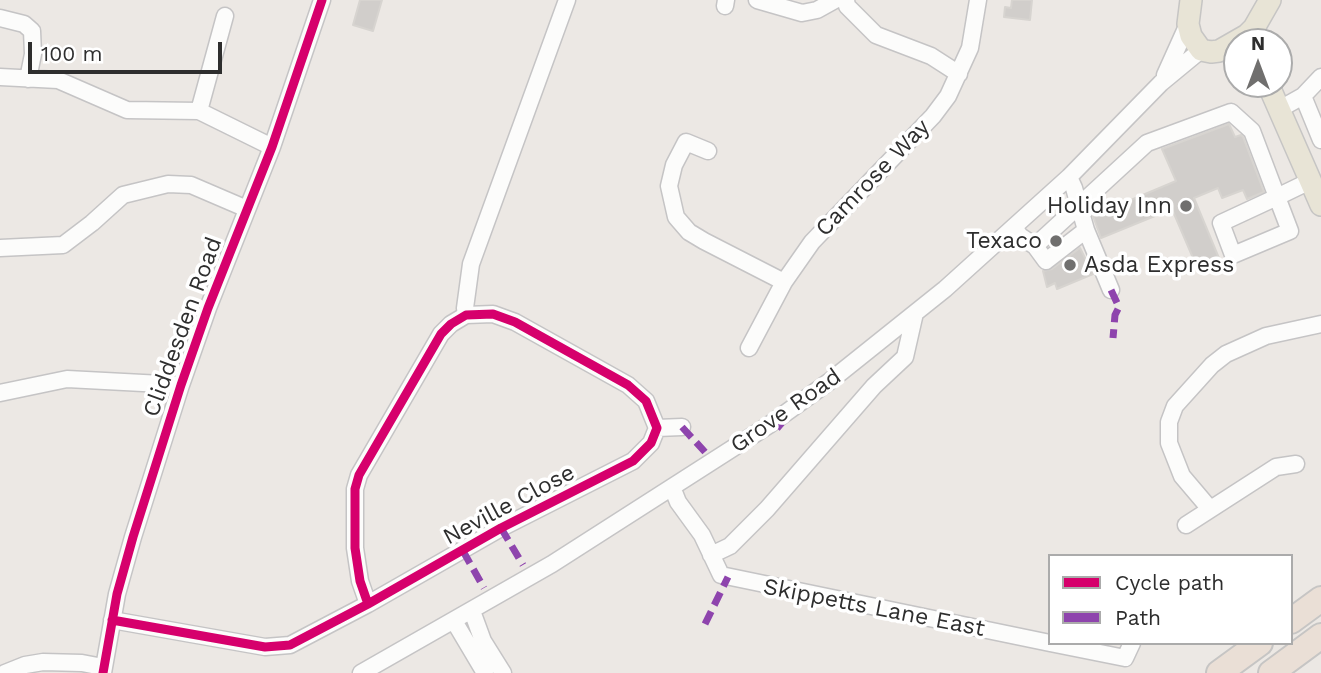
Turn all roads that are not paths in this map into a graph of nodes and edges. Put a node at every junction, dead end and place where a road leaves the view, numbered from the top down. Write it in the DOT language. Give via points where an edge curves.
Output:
graph roads {
  1 [pos="322,0"];
  2 [pos="567,0"];
  3 [pos="757,0"];
  4 [pos="835,0"];
  5 [pos="846,0"];
  6 [pos="978,0"];
  7 [pos="1191,0"];
  8 [pos="1266,8"];
  9 [pos="225,16"];
  10 [pos="0,18"];
  11 [pos="1188,24"];
  12 [pos="1254,28"];
  13 [pos="1262,28"];
  14 [pos="1223,49"];
  15 [pos="1201,50"];
  16 [pos="959,74"];
  17 [pos="0,77"];
  18 [pos="1321,77"];
  19 [pos="28,79"];
  20 [pos="1161,83"];
  21 [pos="1303,96"];
  22 [pos="1274,98"];
  23 [pos="1279,110"];
  24 [pos="199,111"];
  25 [pos="1321,140"];
  26 [pos="272,147"];
  27 [pos="708,151"];
  28 [pos="1069,177"];
  29 [pos="1310,181"];
  30 [pos="1321,205"];
  31 [pos="247,209"];
  32 [pos="1082,218"];
  33 [pos="1014,227"];
  34 [pos="0,248"];
  35 [pos="1037,250"];
  36 [pos="784,282"];
  37 [pos="1111,290"];
  38 [pos="915,313"];
  39 [pos="466,315"];
  40 [pos="1321,324"];
  41 [pos="749,348"];
  42 [pos="181,384"];
  43 [pos="0,393"];
  44 [pos="682,427"];
  45 [pos="657,428"];
  46 [pos="1299,460"];
  47 [pos="671,487"];
  48 [pos="1210,509"];
  49 [pos="1186,525"];
  50 [pos="711,555"];
  51 [pos="1320,600"];
  52 [pos="368,604"];
  53 [pos="472,611"];
  54 [pos="112,620"];
  55 [pos="1293,620"];
  56 [pos="454,621"];
  57 [pos="1321,636"];
  58 [pos="1048,643"];
  59 [pos="1060,645"];
  60 [pos="1131,645"];
  61 [pos="1257,645"];
  62 [pos="103,670"];
  63 [pos="5,673"];
  64 [pos="361,673"];
  65 [pos="485,673"];
  66 [pos="503,673"];
  67 [pos="1219,673"];
  68 [pos="1271,673"];
  1 -- 26 [label="street, Cliddesden Road"];
  2 -- 39 [label="street" via="471,264"];
  3 -- 4 [label="street" via="802,13"];
  5 -- 16 [label="street" via="876,34 931,56"];
  6 -- 16 [label="street, Camrose Way" via="970,48"];
  7 -- 11 [label="main road"];
  8 -- 12 [label="main road"];
  8 -- 13 [label="main road"];
  9 -- 24 [label="street"];
  10 -- 19 [label="street" via="32,31"];
  11 -- 15 [label="main road"];
  11 -- 20 [label="street, Grove Road"];
  14 -- 15 [label="main road"];
  15 -- 20 [label="street, Grove Road"];
  16 -- 36 [label="street, Camrose Way" via="933,116 812,242"];
  17 -- 19 [label="street"];
  18 -- 21 [label="street"];
  19 -- 24 [label="street" via="58,80 127,110"];
  20 -- 28 [label="street, Grove Road"];
  21 -- 23 [label="street"];
  21 -- 25 [label="street"];
  22 -- 23 [label="main road"];
  23 -- 29 [label="main road"];
  24 -- 26 [label="street"];
  26 -- 31 [label="street, Cliddesden Road"];
  27 -- 36 [label="street" via="686,142 680,153 669,186 676,217 689,232"];
  28 -- 32 [label="street"];
  28 -- 33 [label="street, Grove Road"];
  29 -- 30 [label="main road"];
  29 -- 32 [label="street" via="1277,197 1252,131 1231,112 1147,143"];
  31 -- 34 [label="street" via="191,185 168,184 123,195 63,245"];
  31 -- 42 [label="street, Cliddesden Road"];
  32 -- 35 [label="street"];
  32 -- 35 [label="street" via="1046,261"];
  32 -- 37 [label="street"];
  33 -- 35 [label="street"];
  33 -- 38 [label="street, Grove Road"];
  36 -- 41 [label="street, Camrose Way"];
  38 -- 47 [label="street, Grove Road" via="786,413"];
  38 -- 50 [label="street" via="905,357 767,509 730,546"];
  39 -- 45 [label="street" via="493,313 515,322 628,385 646,401"];
  39 -- 52 [label="street" via="441,334 359,475 355,548"];
  40 -- 48 [label="street" via="1266,336 1234,349 1212,365 1175,406 1169,443 1182,476"];
  42 -- 43 [label="street" via="67,379"];
  42 -- 54 [label="street, Cliddesden Road"];
  44 -- 45 [label="street"];
  45 -- 52 [label="street, Neville Close" via="651,443 633,461 501,528"];
  46 -- 48 [label="street" via="1276,467"];
  47 -- 50 [label="street, Skippetts Lane East"];
  47 -- 53 [label="street, Grove Road"];
  48 -- 49 [label="street"];
  50 -- 58 [label="street, Skippetts Lane East" via="721,575 738,580"];
  51 -- 55 [label="highway"];
  52 -- 54 [label="street, Neville Close" via="290,645 265,647"];
  53 -- 56 [label="street, Grove Road"];
  53 -- 66 [label="street" via="483,641"];
  54 -- 62 [label="street, Cliddesden Road"];
  56 -- 64 [label="street, Grove Road"];
  56 -- 65 [label="street"];
  57 -- 68 [label="highway"];
  59 -- 60 [label="street, Skippetts Lane East" via="1125,658"];
  61 -- 67 [label="highway"];
  62 -- 63 [label="street" via="82,663 43,662"];
}
